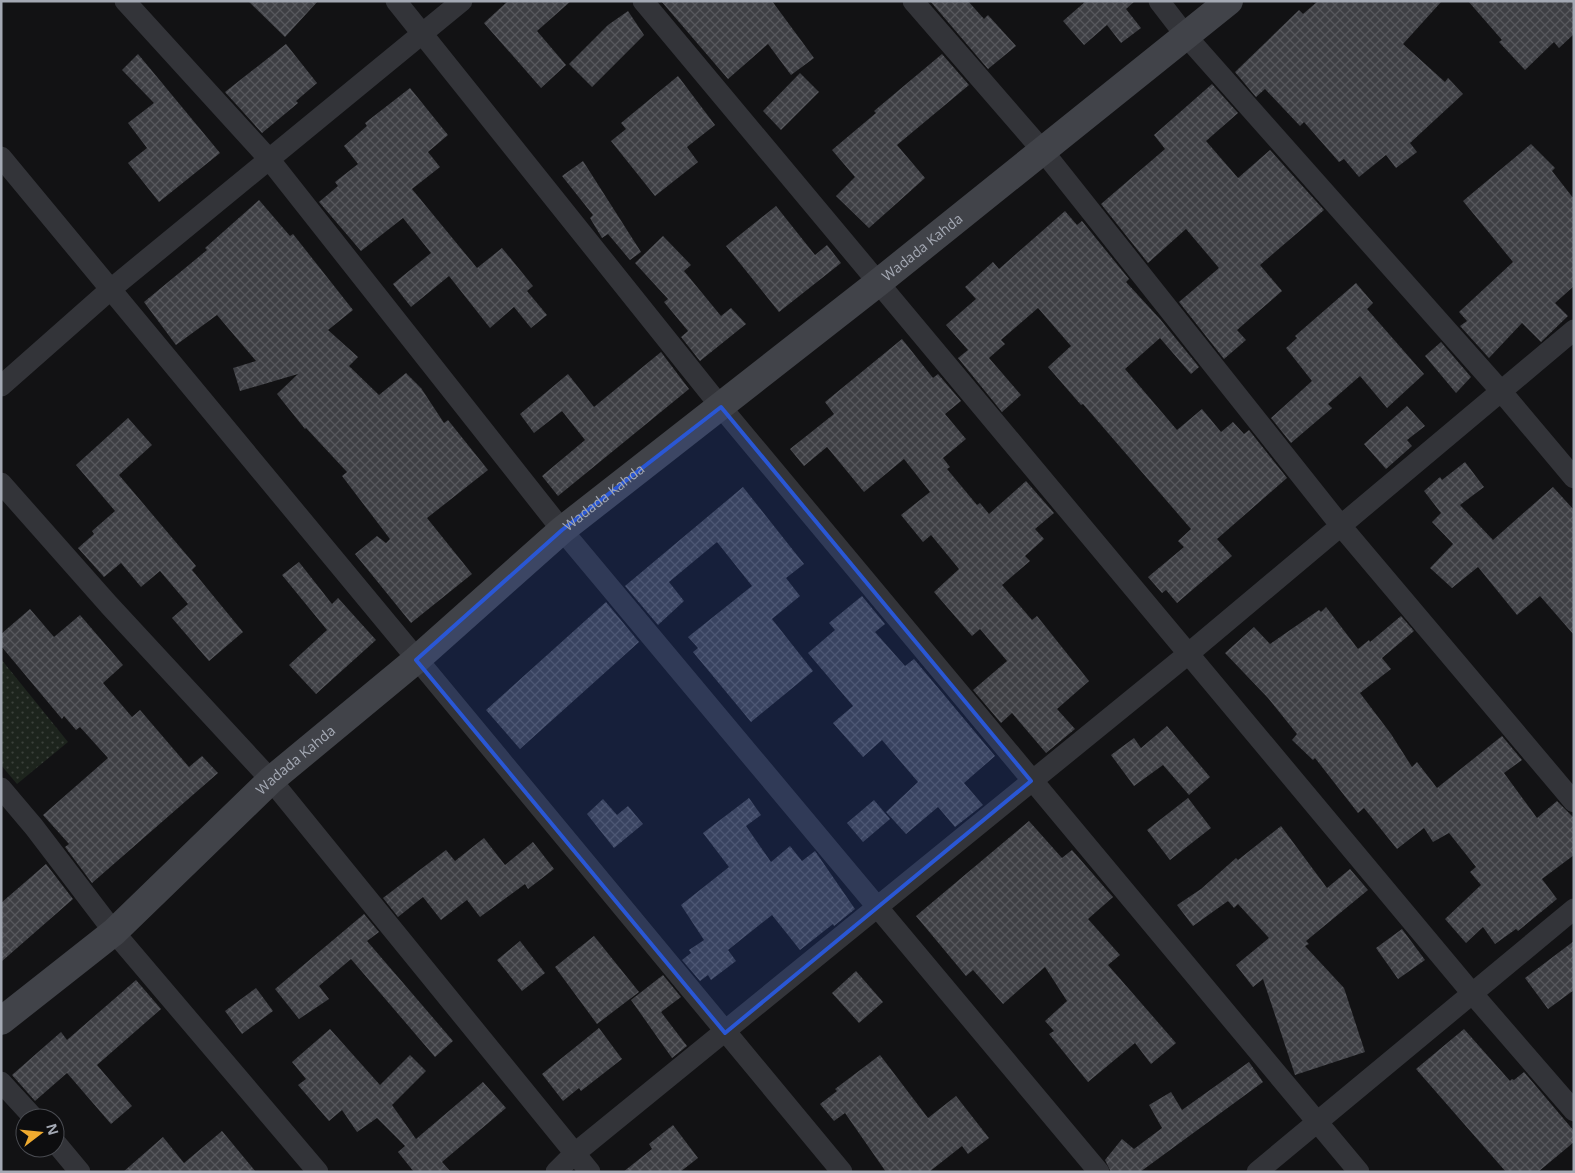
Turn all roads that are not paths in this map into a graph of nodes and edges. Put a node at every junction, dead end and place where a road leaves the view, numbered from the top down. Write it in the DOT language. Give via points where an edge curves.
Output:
graph roads {
  1 [pos="125,1"];
  2 [pos="396,1"];
  3 [pos="462,1"];
  4 [pos="643,1"];
  5 [pos="913,1"];
  6 [pos="1159,1"];
  7 [pos="1229,1"];
  8 [pos="422,34"];
  9 [pos="1186,36"];
  10 [pos="1043,151"];
  11 [pos="1,157"];
  12 [pos="269,159"];
  13 [pos="878,282"];
  14 [pos="111,289"];
  15 [pos="1574,330"];
  16 [pos="1,386"];
  17 [pos="1500,390"];
  18 [pos="721,407"];
  19 [pos="1574,478"];
  20 [pos="1,483"];
  21 [pos="1341,526"];
  22 [pos="562,530"];
  23 [pos="1188,654"];
  24 [pos="416,660"];
  25 [pos="271,780"];
  26 [pos="1031,781"];
  27 [pos="1,788"];
  28 [pos="1574,802"];
  29 [pos="878,908"];
  30 [pos="1574,909"];
  31 [pos="114,932"];
  32 [pos="1471,992"];
  33 [pos="1,1021"];
  34 [pos="725,1033"];
  35 [pos="1,1082"];
  36 [pos="25,1108"];
  37 [pos="1574,1111"];
  38 [pos="1317,1123"];
  39 [pos="65,1154"];
  40 [pos="574,1154"];
  41 [pos="80,1172"];
  42 [pos="318,1172"];
  43 [pos="556,1172"];
  44 [pos="590,1172"];
  45 [pos="842,1172"];
  46 [pos="1099,1172"];
  47 [pos="1257,1172"];
  48 [pos="1359,1172"];
  1 -- 12 [label="street"];
  2 -- 8 [label="street"];
  3 -- 8 [label="street"];
  4 -- 13 [label="street"];
  5 -- 10 [label="street"];
  6 -- 9 [label="street"];
  7 -- 9 [label="main road, Wadada Kahda"];
  8 -- 12 [label="street"];
  8 -- 18 [label="street"];
  9 -- 10 [label="main road, Wadada Kahda"];
  9 -- 17 [label="street"];
  10 -- 13 [label="main road, Wadada Kahda"];
  10 -- 21 [label="street"];
  11 -- 14 [label="street"];
  12 -- 14 [label="street"];
  12 -- 22 [label="street"];
  13 -- 18 [label="main road, Wadada Kahda"];
  13 -- 23 [label="street"];
  14 -- 16 [label="street"];
  14 -- 24 [label="street"];
  15 -- 17 [label="street"];
  17 -- 19 [label="street"];
  17 -- 21 [label="street"];
  18 -- 22 [label="main road, Wadada Kahda"];
  18 -- 26 [label="street"];
  20 -- 25 [label="street" via="108,605"];
  21 -- 23 [label="street"];
  21 -- 28 [label="street"];
  22 -- 24 [label="main road, Wadada Kahda"];
  22 -- 29 [label="street"];
  23 -- 26 [label="street"];
  23 -- 32 [label="street"];
  24 -- 25 [label="main road, Wadada Kahda"];
  24 -- 34 [label="street" via="574,846"];
  25 -- 31 [label="main road, Wadada Kahda"];
  25 -- 40 [label="street"];
  26 -- 29 [label="street"];
  26 -- 38 [label="street"];
  27 -- 31 [label="street"];
  29 -- 34 [label="street"];
  29 -- 46 [label="street"];
  30 -- 32 [label="street"];
  31 -- 33 [label="main road, Wadada Kahda"];
  31 -- 42 [label="street"];
  32 -- 37 [label="street"];
  32 -- 38 [label="street"];
  34 -- 40 [label="street"];
  34 -- 45 [label="street"];
  35 -- 36 [label="street"];
  38 -- 47 [label="street"];
  38 -- 48 [label="street"];
  39 -- 41 [label="street"];
  40 -- 43 [label="street"];
  40 -- 44 [label="street"];
}
